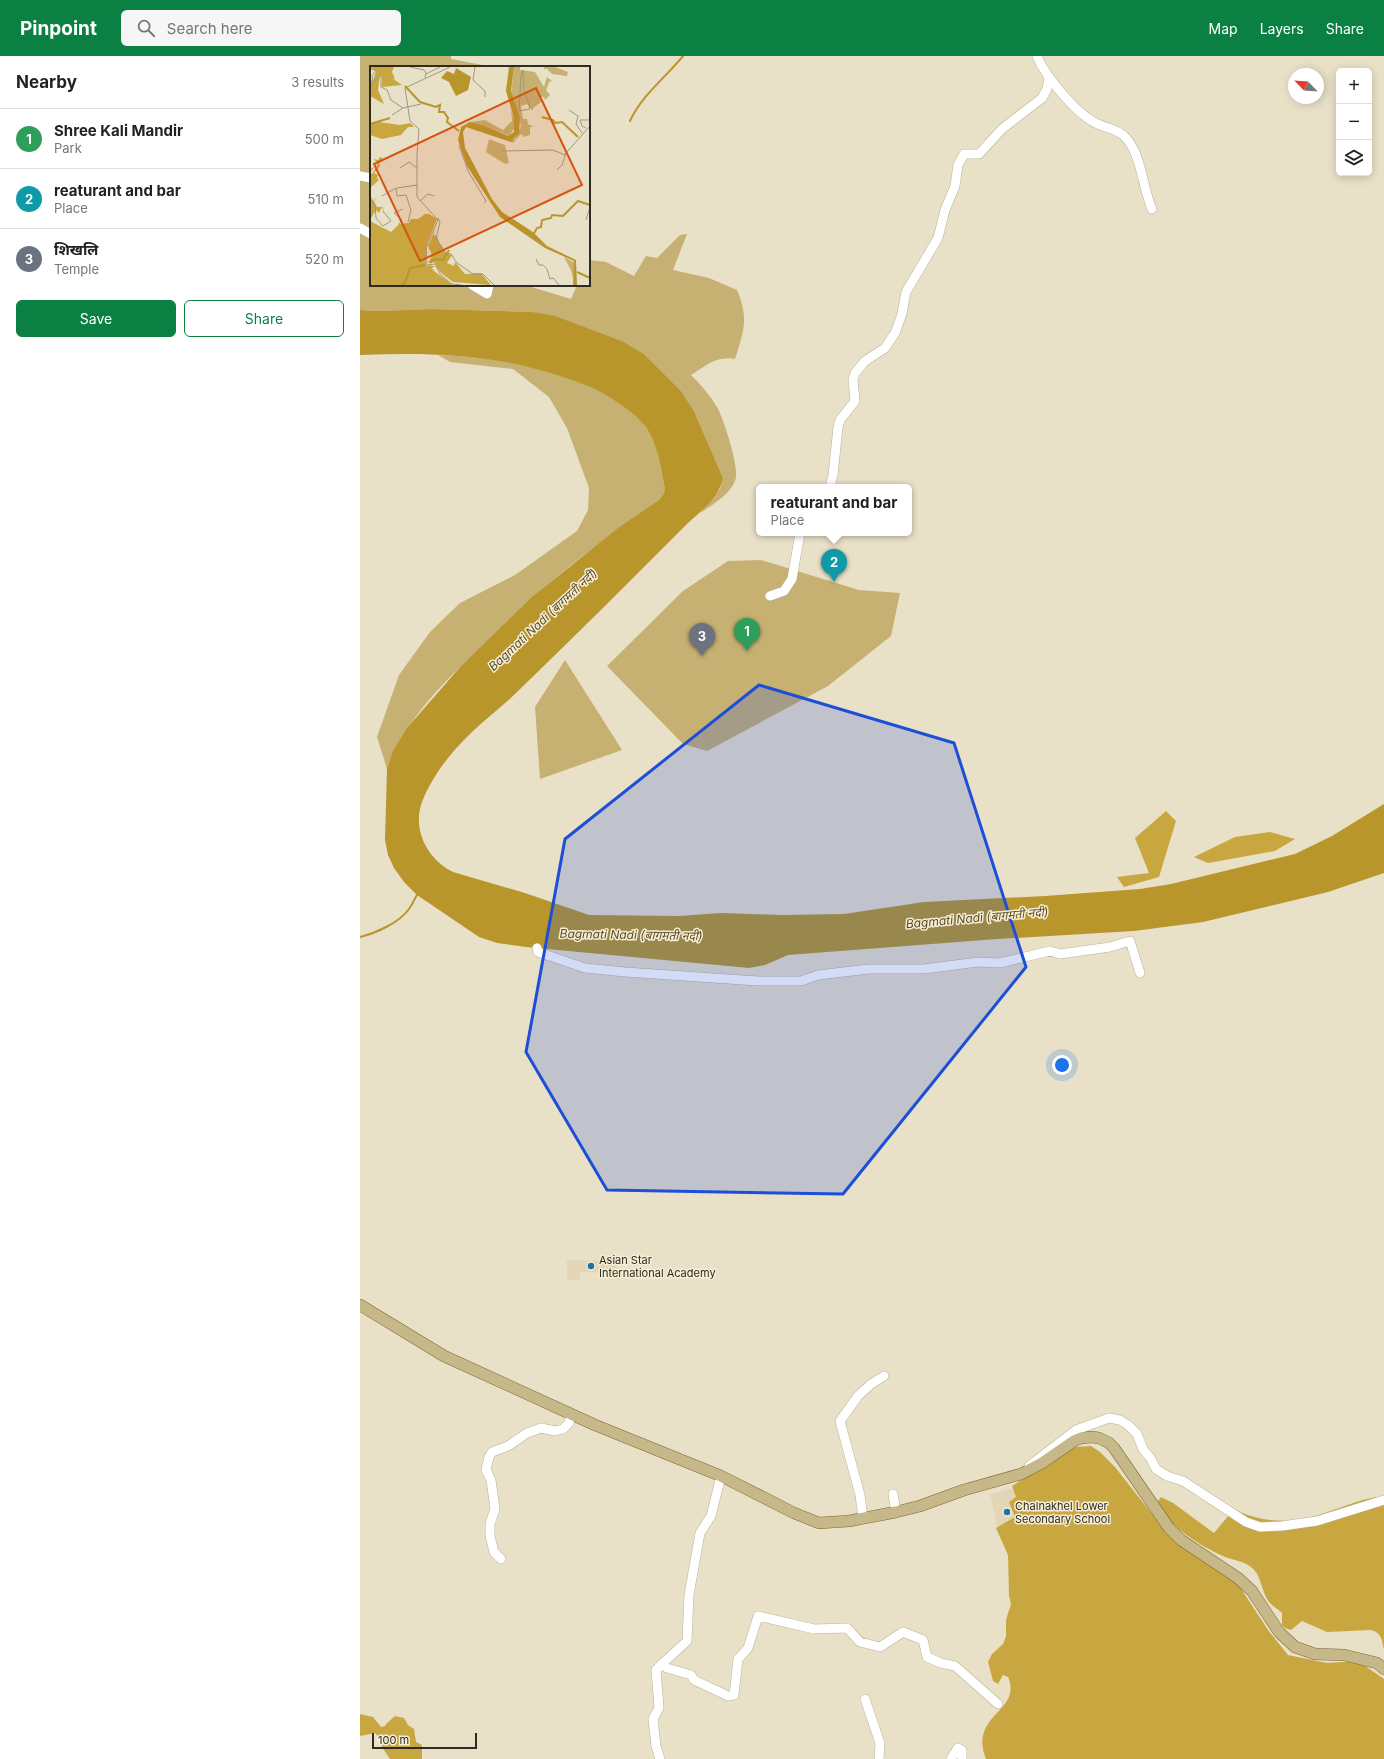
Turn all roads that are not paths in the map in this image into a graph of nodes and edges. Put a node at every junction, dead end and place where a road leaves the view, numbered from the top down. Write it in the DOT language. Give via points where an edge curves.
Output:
graph roads {
  1 [pos="1037,56"];
  2 [pos="1049,78"];
  3 [pos="360,176"];
  4 [pos="370,178"];
  5 [pos="1152,209"];
  6 [pos="360,228"];
  7 [pos="370,233"];
  8 [pos="474,286"];
  9 [pos="489,286"];
  10 [pos="831,484"];
  11 [pos="799,536"];
  12 [pos="770,596"];
  13 [pos="537,948"];
  14 [pos="1140,973"];
  15 [pos="360,1305"];
  16 [pos="884,1376"];
  17 [pos="571,1414"];
  18 [pos="1021,1474"];
  19 [pos="722,1476"];
  20 [pos="893,1494"];
  21 [pos="1384,1500"];
  22 [pos="896,1512"];
  23 [pos="863,1519"];
  24 [pos="501,1560"];
  25 [pos="662,1664"];
  26 [pos="1384,1669"];
  27 [pos="865,1699"];
  28 [pos="998,1704"];
  29 [pos="660,1759"];
  30 [pos="879,1759"];
  31 [pos="950,1759"];
  32 [pos="962,1759"];
  1 -- 2 [label="street"];
  2 -- 5 [label="street" via="1086,118 1115,130 1128,140 1134,150"];
  2 -- 10 [label="street" via="1042,98 1002,129 979,154 964,154 956,171 954,190 945,210 938,238 906,292 895,333 884,348 865,361 855,373 855,401 840,420"];
  3 -- 4 [label="street"];
  6 -- 7 [label="street"];
  8 -- 9 [label="street" via="487,294"];
  11 -- 12 [label="street" via="792,579 784,591"];
  13 -- 14 [label="street" via="538,952 585,968 726,980 801,981 818,975 869,969 924,969 978,962 1000,963 1050,951 1060,954 1110,947 1130,941"];
  15 -- 17 [label="main road" via="435,1351"];
  16 -- 23 [label="street" via="858,1396 840,1421 860,1495"];
  17 -- 19 [label="main road"];
  17 -- 24 [label="street" via="569,1423 563,1429 555,1431 541,1428 527,1433 508,1446 492,1452 489,1457 486,1470 492,1480 495,1509 490,1524 490,1536 494,1552"];
  18 -- 21 [label="street" via="1076,1430 1109,1418 1120,1420 1137,1434 1142,1449 1151,1458 1156,1469 1183,1481 1246,1522 1260,1528 1317,1521"];
  18 -- 22 [label="main road"];
  18 -- 26 [label="main road" via="1078,1439 1092,1436 1102,1439 1114,1448 1169,1528 1181,1540 1238,1578 1252,1591 1279,1632 1295,1647 1314,1654 1344,1655 1377,1663"];
  19 -- 23 [label="main road" via="819,1523"];
  19 -- 25 [label="street" via="711,1516 700,1533 689,1595 687,1641"];
  20 -- 22 [label="street"];
  22 -- 23 [label="main road"];
  25 -- 28 [label="street" via="691,1675 694,1680 728,1696 734,1695 738,1659 748,1648 758,1616 814,1629 847,1628 860,1642 880,1647 903,1632 923,1640 927,1657 955,1666"];
  25 -- 29 [label="street" via="656,1670 659,1708 653,1719"];
  27 -- 30 [label="street" via="880,1743"];
  31 -- 32 [label="street" via="958,1748 962,1750"];
}
